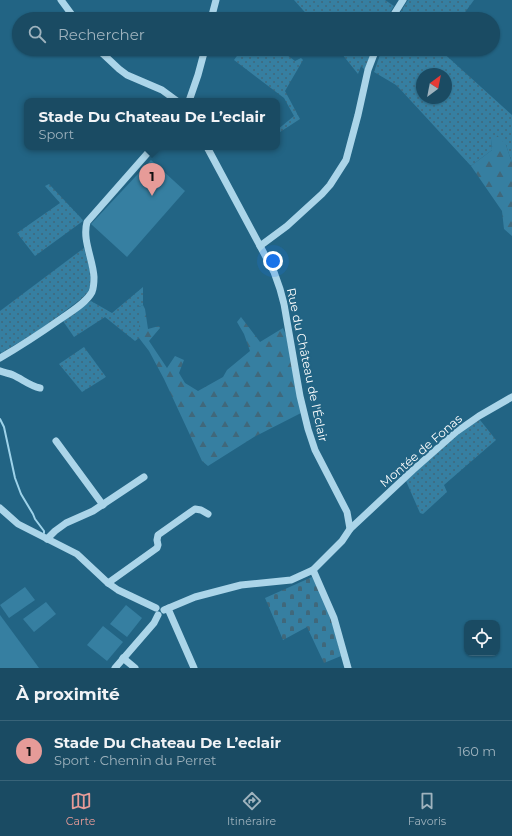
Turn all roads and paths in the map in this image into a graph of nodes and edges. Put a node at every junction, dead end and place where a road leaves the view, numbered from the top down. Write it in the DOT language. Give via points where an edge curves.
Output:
graph roads {
  1 [pos="61,0"];
  2 [pos="216,0"];
  3 [pos="403,0"];
  4 [pos="70,12"];
  5 [pos="213,12"];
  6 [pos="395,12"];
  7 [pos="105,56"];
  8 [pos="203,56"];
  9 [pos="373,56"];
  10 [pos="173,98"];
  11 [pos="190,98"];
  12 [pos="150,150"];
  13 [pos="209,150"];
  14 [pos="260,246"];
  15 [pos="0,358"];
  16 [pos="0,371"];
  17 [pos="40,388"];
  18 [pos="512,398"];
  19 [pos="56,441"];
  20 [pos="144,477"];
  21 [pos="103,505"];
  22 [pos="0,508"];
  23 [pos="208,514"];
  24 [pos="350,529"];
  25 [pos="47,539"];
  26 [pos="313,570"];
  27 [pos="108,583"];
  28 [pos="162,611"];
  29 [pos="123,658"];
  30 [pos="115,668"];
  31 [pos="135,668"];
  32 [pos="194,668"];
  33 [pos="348,668"];
  1 -- 4 [label="street"];
  2 -- 5 [label="street"];
  3 -- 6 [label="street"];
  7 -- 10 [label="street" via="127,75 162,90"];
  8 -- 11 [label="street"];
  9 -- 14 [label="street" via="346,160 322,194 287,226"];
  12 -- 15 [label="street" via="87,222 87,239 94,275 93,288 89,296 37,335"];
  13 -- 14 [label="street, Rue du Château de l'Éclair"];
  14 -- 24 [label="street, Rue du Château de l'Éclair" via="274,272 284,304 308,429 315,450 347,512"];
  16 -- 17 [label="street"];
  18 -- 24 [label="street, Montée de Fonas" via="456,432"];
  19 -- 21 [label="street"];
  20 -- 21 [label="street"];
  21 -- 25 [label="street" via="66,523"];
  22 -- 25 [label="street" via="18,524"];
  23 -- 27 [label="street" via="194,509 158,536 157,548"];
  24 -- 26 [label="street" via="342,541"];
  25 -- 27 [label="street" via="77,554"];
  26 -- 28 [label="street" via="291,580 241,585 195,597"];
  26 -- 33 [label="street" via="334,618"];
  27 -- 28 [label="street"];
  28 -- 29 [label="street"];
  28 -- 32 [label="street" via="169,611"];
  29 -- 30 [label="street"];
  29 -- 31 [label="street"];
}
